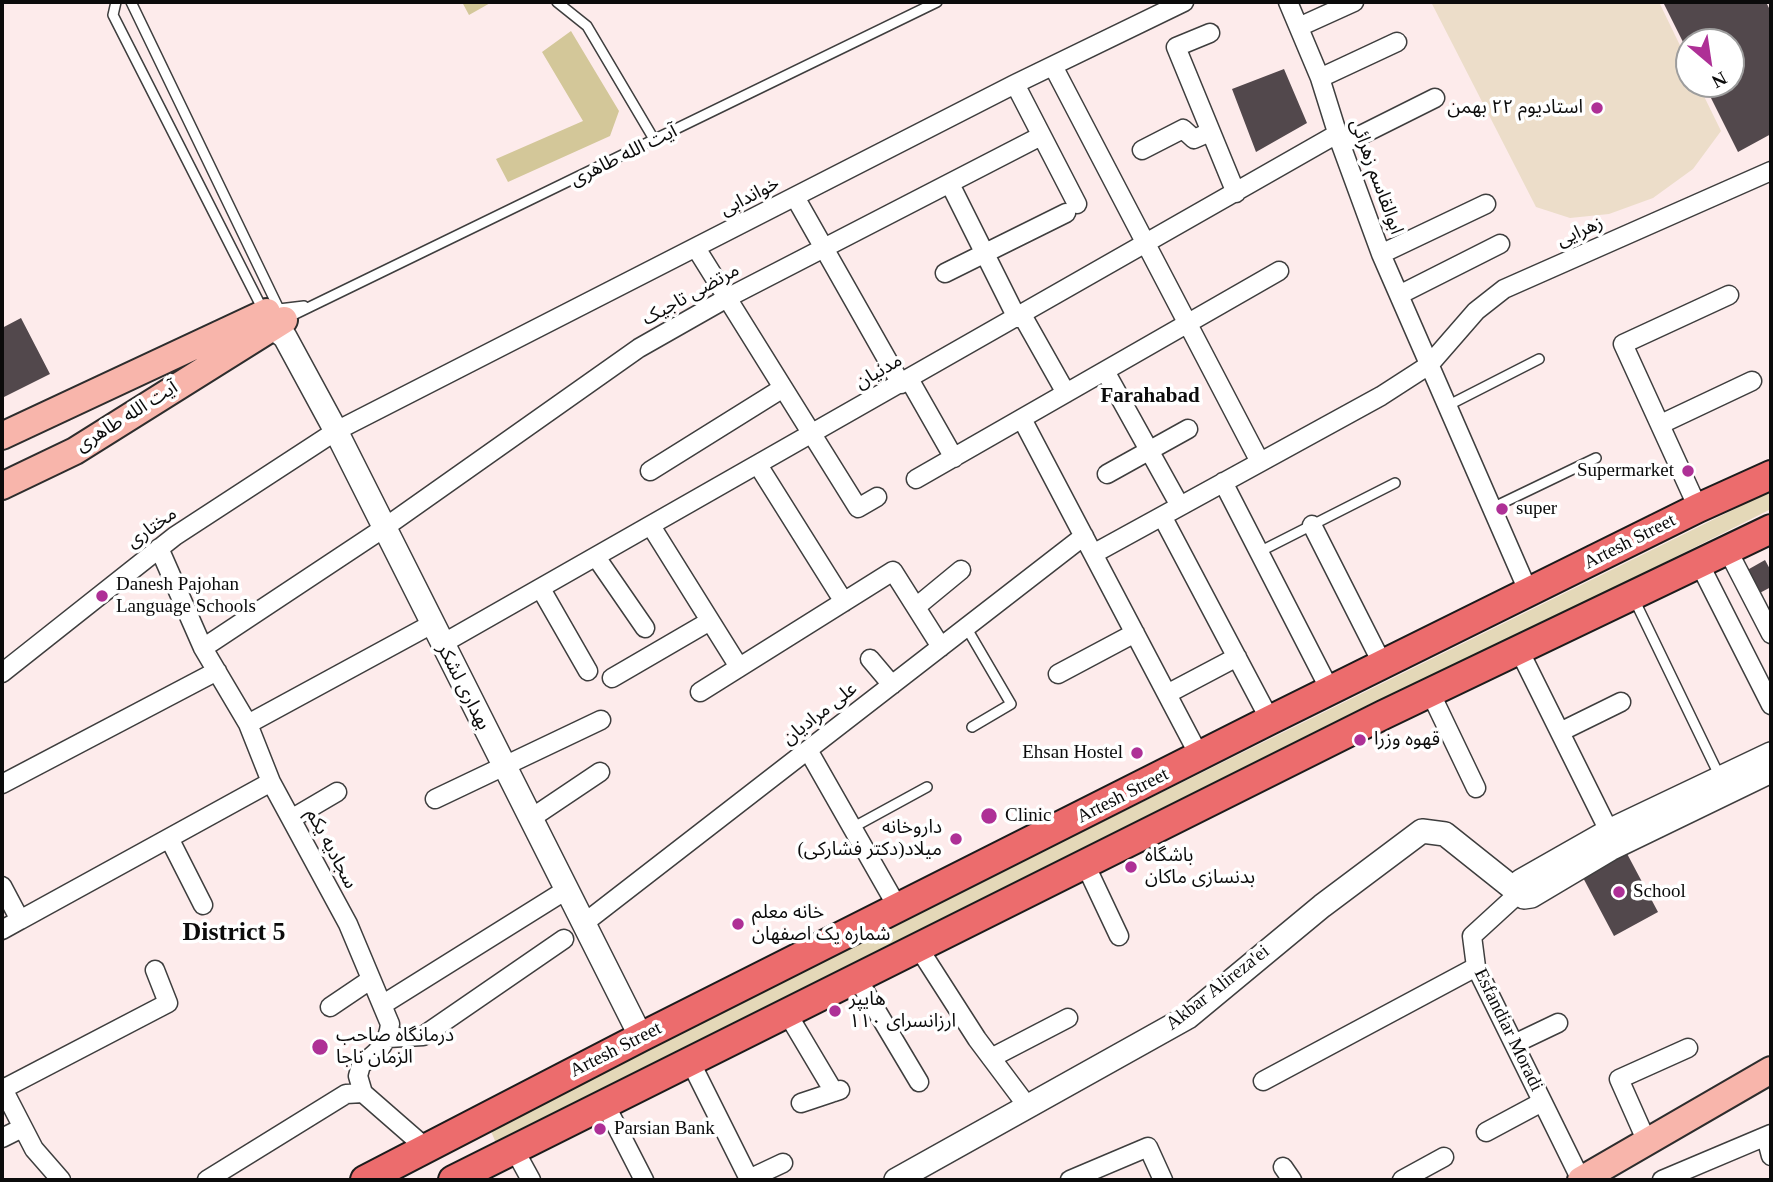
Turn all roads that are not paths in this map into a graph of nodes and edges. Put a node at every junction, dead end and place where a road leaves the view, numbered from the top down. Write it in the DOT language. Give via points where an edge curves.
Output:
graph roads {
  1 [pos="116,2"];
  2 [pos="131,2"];
  3 [pos="557,2"];
  4 [pos="1184,2"];
  5 [pos="1288,2"];
  6 [pos="1354,2"];
  7 [pos="930,3"];
  8 [pos="1301,26"];
  9 [pos="1210,33"];
  10 [pos="1397,42"];
  11 [pos="1053,66"];
  12 [pos="1320,78"];
  13 [pos="1015,84"];
  14 [pos="1435,98"];
  15 [pos="1210,132"];
  16 [pos="1041,136"];
  17 [pos="1339,140"];
  18 [pos="655,141"];
  19 [pos="1142,150"];
  20 [pos="1771,171"];
  21 [pos="950,184"];
  22 [pos="1236,193"];
  23 [pos="795,197"];
  24 [pos="1486,204"];
  25 [pos="1146,244"];
  26 [pos="1500,244"];
  27 [pos="696,248"];
  28 [pos="824,249"];
  29 [pos="985,253"];
  30 [pos="1381,254"];
  31 [pos="1279,271"];
  32 [pos="945,273"];
  33 [pos="1399,295"];
  34 [pos="1729,295"];
  35 [pos="727,298"];
  36 [pos="1019,316"];
  37 [pos="276,321"];
  38 [pos="1188,324"];
  39 [pos="1539,359"];
  40 [pos="1429,365"];
  41 [pos="1105,371"];
  42 [pos="905,381"];
  43 [pos="1752,381"];
  44 [pos="783,388"];
  45 [pos="1066,393"];
  46 [pos="1447,406"];
  47 [pos="60,407"];
  48 [pos="1022,419"];
  49 [pos="1661,424"];
  50 [pos="1188,429"];
  51 [pos="336,431"];
  52 [pos="812,434"];
  53 [pos="2,436"];
  54 [pos="75,451"];
  55 [pos="1149,452"];
  56 [pos="954,458"];
  57 [pos="1596,458"];
  58 [pos="1259,462"];
  59 [pos="758,465"];
  60 [pos="1771,465"];
  61 [pos="650,471"];
  62 [pos="1107,474"];
  63 [pos="1771,475"];
  64 [pos="916,480"];
  65 [pos="1223,482"];
  66 [pos="1395,483"];
  67 [pos="2,486"];
  68 [pos="1737,490"];
  69 [pos="877,497"];
  70 [pos="1180,506"];
  71 [pos="1492,508"];
  72 [pos="1698,508"];
  73 [pos="1162,516"];
  74 [pos="1312,525"];
  75 [pos="651,526"];
  76 [pos="384,528"];
  77 [pos="1771,529"];
  78 [pos="1083,536"];
  79 [pos="159,548"];
  80 [pos="1727,549"];
  81 [pos="1259,552"];
  82 [pos="1093,554"];
  83 [pos="596,557"];
  84 [pos="1699,562"];
  85 [pos="961,570"];
  86 [pos="541,589"];
  87 [pos="1529,593"];
  88 [pos="1632,595"];
  89 [pos="844,602"];
  90 [pos="916,607"];
  91 [pos="710,621"];
  92 [pos="966,627"];
  93 [pos="645,628"];
  94 [pos="1135,633"];
  95 [pos="437,634"];
  96 [pos="1771,634"];
  97 [pos="941,647"];
  98 [pos="204,648"];
  99 [pos="1519,650"];
  100 [pos="1237,657"];
  101 [pos="870,659"];
  102 [pos="1383,666"];
  103 [pos="739,667"];
  104 [pos="217,671"];
  105 [pos="589,671"];
  106 [pos="2,673"];
  107 [pos="1058,674"];
  108 [pos="612,678"];
  109 [pos="892,685"];
  110 [pos="700,692"];
  111 [pos="1331,692"];
  112 [pos="1430,692"];
  113 [pos="1167,694"];
  114 [pos="1621,702"];
  115 [pos="1771,705"];
  116 [pos="601,720"];
  117 [pos="1270,720"];
  118 [pos="248,724"];
  119 [pos="972,727"];
  120 [pos="1560,732"];
  121 [pos="808,750"];
  122 [pos="1771,754"];
  123 [pos="1200,757"];
  124 [pos="503,767"];
  125 [pos="1771,771"];
  126 [pos="600,772"];
  127 [pos="1721,778"];
  128 [pos="271,782"];
  129 [pos="2,784"];
  130 [pos="927,787"];
  131 [pos="1476,788"];
  132 [pos="337,792"];
  133 [pos="435,799"];
  134 [pos="291,819"];
  135 [pos="530,819"];
  136 [pos="852,828"];
  137 [pos="1609,831"];
  138 [pos="169,838"];
  139 [pos="1085,864"];
  140 [pos="2,886"];
  141 [pos="566,890"];
  142 [pos="1519,893"];
  143 [pos="204,905"];
  144 [pos="898,908"];
  145 [pos="20,920"];
  146 [pos="583,924"];
  147 [pos="2,930"];
  148 [pos="1119,936"];
  149 [pos="564,939"];
  150 [pos="918,947"];
  151 [pos="1476,967"];
  152 [pos="155,970"];
  153 [pos="857,978"];
  154 [pos="370,980"];
  155 [pos="382,1005"];
  156 [pos="330,1007"];
  157 [pos="788,1013"];
  158 [pos="1068,1018"];
  159 [pos="1558,1023"];
  160 [pos="640,1037"];
  161 [pos="388,1038"];
  162 [pos="1514,1044"];
  163 [pos="1688,1048"];
  164 [pos="991,1058"];
  165 [pos="690,1061"];
  166 [pos="1771,1070"];
  167 [pos="1263,1081"];
  168 [pos="919,1083"];
  169 [pos="2,1088"];
  170 [pos="363,1093"];
  171 [pos="1542,1102"];
  172 [pos="801,1103"];
  173 [pos="605,1104"];
  174 [pos="1028,1107"];
  175 [pos="22,1128"];
  176 [pos="1486,1132"];
  177 [pos="1769,1135"];
  178 [pos="2,1138"];
  179 [pos="1647,1142"];
  180 [pos="426,1148"];
  181 [pos="514,1149"];
  182 [pos="1771,1156"];
  183 [pos="1444,1157"];
  184 [pos="783,1163"];
  185 [pos="1670,1179"];
  186 [pos="61,1180"];
  187 [pos="207,1180"];
  188 [pos="365,1180"];
  189 [pos="453,1180"];
  190 [pos="531,1180"];
  191 [pos="644,1180"];
  192 [pos="896,1180"];
  193 [pos="1070,1180"];
  194 [pos="1163,1180"];
  195 [pos="1405,1180"];
  196 [pos="1581,1180"];
  1 -- 37 [label="lane" via="113,15"];
  2 -- 37 [label="lane"];
  3 -- 18 [label="lane" via="587,26"];
  4 -- 11 [label="street, خواندابی"];
  5 -- 8 [label="street, ابوالقاسم زهرائی"];
  6 -- 8 [label="street"];
  7 -- 18 [label="lane, آیت الله طاهری"];
  8 -- 12 [label="street, ابوالقاسم زهرائی"];
  9 -- 15 [label="street" via="1176,47"];
  10 -- 12 [label="street"];
  11 -- 13 [label="street, خواندابی"];
  11 -- 25 [label="street"];
  12 -- 17 [label="street, ابوالقاسم زهرائی"];
  13 -- 16 [label="street"];
  13 -- 23 [label="street, خواندابی"];
  14 -- 17 [label="street, مدنیان"];
  15 -- 19 [label="street" via="1194,139 1183,129"];
  15 -- 22 [label="street"];
  16 -- 21 [label="street, مرتضی تاجیک"];
  16 -- 29 [label="street" via="1071,208"];
  17 -- 22 [label="street, مدنیان"];
  17 -- 30 [label="street, ابوالقاسم زهرائی"];
  18 -- 37 [label="lane, آیت الله طاهری"];
  20 -- 40 [label="street, زهرایی" via="1504,289 1476,311"];
  21 -- 28 [label="street, مرتضی تاجیک"];
  21 -- 29 [label="street"];
  22 -- 25 [label="street, مدنیان"];
  23 -- 27 [label="street, خواندابی"];
  23 -- 28 [label="street"];
  24 -- 30 [label="street"];
  25 -- 36 [label="street, مدنیان"];
  25 -- 38 [label="street"];
  26 -- 33 [label="street"];
  27 -- 35 [label="street"];
  27 -- 51 [label="street, خواندابی"];
  28 -- 35 [label="street, مرتضی تاجیک"];
  28 -- 42 [label="street"];
  29 -- 32 [label="street"];
  29 -- 36 [label="street"];
  30 -- 33 [label="street, ابوالقاسم زهرائی"];
  31 -- 38 [label="street"];
  33 -- 40 [label="street, ابوالقاسم زهرائی"];
  34 -- 49 [label="street" via="1623,344"];
  35 -- 44 [label="street"];
  35 -- 76 [label="street, مرتضی تاجیک" via="639,348"];
  36 -- 42 [label="street, مدنیان"];
  36 -- 45 [label="street"];
  37 -- 47 [label="main road, آیت الله طاهری"];
  37 -- 51 [label="street, بهداری لشکر"];
  37 -- 54 [label="main road, آیت الله طاهری"];
  38 -- 41 [label="street"];
  38 -- 58 [label="street"];
  39 -- 46 [label="lane"];
  40 -- 46 [label="street, ابوالقاسم زهرائی"];
  40 -- 58 [label="street"];
  41 -- 45 [label="street"];
  41 -- 55 [label="street"];
  42 -- 52 [label="street, مدنیان"];
  42 -- 56 [label="street"];
  43 -- 49 [label="street"];
  44 -- 52 [label="street"];
  44 -- 61 [label="street"];
  45 -- 48 [label="street"];
  46 -- 71 [label="street, ابوالقاسم زهرائی"];
  47 -- 53 [label="main road, آیت الله طاهری"];
  47 -- 54 [label="main road" via="83,413 88,429"];
  48 -- 56 [label="street"];
  48 -- 78 [label="street"];
  49 -- 72 [label="street"];
  50 -- 55 [label="street"];
  51 -- 76 [label="street, بهداری لشکر"];
  51 -- 79 [label="street, مختاری"];
  52 -- 59 [label="street, مدنیان"];
  52 -- 69 [label="street" via="858,508"];
  54 -- 67 [label="main road, آیت الله طاهری"];
  55 -- 62 [label="street"];
  55 -- 70 [label="street"];
  56 -- 64 [label="street"];
  57 -- 71 [label="lane"];
  58 -- 65 [label="street"];
  59 -- 75 [label="street, مدنیان"];
  59 -- 89 [label="street"];
  60 -- 68 [label="main road"];
  63 -- 68 [label="main road, Artesh Street"];
  65 -- 70 [label="street"];
  65 -- 81 [label="street"];
  66 -- 74 [label="lane"];
  68 -- 72 [label="main road, Artesh Street"];
  70 -- 73 [label="street"];
  71 -- 87 [label="street, ابوالقاسم زهرائی"];
  72 -- 87 [label="main road, Artesh Street"];
  73 -- 82 [label="street"];
  73 -- 100 [label="street"];
  74 -- 81 [label="lane"];
  74 -- 102 [label="street"];
  75 -- 83 [label="street, مدنیان"];
  75 -- 91 [label="street"];
  76 -- 95 [label="street, بهداری لشکر"];
  76 -- 98 [label="street, مرتضی تاجیک"];
  77 -- 80 [label="main road"];
  78 -- 82 [label="street"];
  78 -- 92 [label="street, علی مرادیان"];
  79 -- 98 [label="street, سجادیه یکم"];
  79 -- 106 [label="street, مختاری"];
  80 -- 84 [label="main road"];
  80 -- 96 [label="street"];
  81 -- 111 [label="street"];
  82 -- 94 [label="street"];
  83 -- 86 [label="street, مدنیان"];
  83 -- 93 [label="street"];
  84 -- 88 [label="main road"];
  84 -- 115 [label="street"];
  85 -- 90 [label="street"];
  86 -- 95 [label="street, مدنیان"];
  86 -- 105 [label="street"];
  87 -- 102 [label="main road, Artesh Street"];
  88 -- 99 [label="main road"];
  88 -- 127 [label="lane"];
  89 -- 90 [label="street" via="893,571"];
  89 -- 103 [label="street"];
  90 -- 97 [label="street"];
  91 -- 103 [label="street"];
  91 -- 108 [label="street"];
  92 -- 97 [label="street, علی مرادیان"];
  92 -- 119 [label="lane" via="1011,704"];
  94 -- 107 [label="street"];
  94 -- 113 [label="street"];
  95 -- 118 [label="street, مدنیان"];
  95 -- 124 [label="street, بهداری لشکر"];
  97 -- 109 [label="street, علی مرادیان"];
  98 -- 104 [label="street, سجادیه یکم"];
  99 -- 112 [label="main road"];
  99 -- 120 [label="street"];
  100 -- 113 [label="street"];
  100 -- 117 [label="street"];
  101 -- 109 [label="street"];
  102 -- 111 [label="main road, Artesh Street"];
  103 -- 110 [label="street"];
  104 -- 118 [label="street, سجادیه یکم"];
  104 -- 129 [label="street"];
  109 -- 121 [label="street, علی مرادیان"];
  111 -- 117 [label="main road, Artesh Street"];
  112 -- 131 [label="street"];
  112 -- 139 [label="main road"];
  113 -- 123 [label="street"];
  114 -- 120 [label="street"];
  116 -- 124 [label="street"];
  117 -- 123 [label="main road, Artesh Street"];
  118 -- 128 [label="street, سجادیه یکم"];
  120 -- 137 [label="street"];
  121 -- 136 [label="street"];
  121 -- 146 [label="street, علی مرادیان"];
  122 -- 127 [label="street, Esfandiar Moradi"];
  123 -- 144 [label="main road, Artesh Street"];
  124 -- 133 [label="street"];
  124 -- 135 [label="street, بهداری لشکر"];
  125 -- 142 [label="street, Esfandiar Moradi" via="1610,849 1531,896"];
  126 -- 135 [label="street"];
  127 -- 137 [label="street, Esfandiar Moradi"];
  128 -- 134 [label="street, سجادیه یکم"];
  128 -- 138 [label="street"];
  130 -- 136 [label="lane"];
  132 -- 134 [label="street"];
  134 -- 154 [label="street, سجادیه یکم" via="348,924"];
  135 -- 141 [label="street, بهداری لشکر"];
  136 -- 144 [label="street"];
  137 -- 142 [label="street, Esfandiar Moradi" via="1521,881"];
  138 -- 143 [label="street"];
  138 -- 145 [label="street"];
  139 -- 148 [label="street"];
  139 -- 150 [label="main road"];
  140 -- 145 [label="street"];
  141 -- 146 [label="street, بهداری لشکر"];
  141 -- 155 [label="street"];
  142 -- 151 [label="street, Esfandiar Moradi" via="1472,936"];
  142 -- 174 [label="street, Akbar Alireza'ei" via="1445,834 1422,831 1322,905 1188,1017"];
  144 -- 160 [label="main road, Artesh Street"];
  145 -- 147 [label="street"];
  146 -- 160 [label="street, بهداری لشکر"];
  149 -- 161 [label="street" via="424,1036"];
  150 -- 153 [label="main road"];
  150 -- 164 [label="street"];
  151 -- 162 [label="street, Esfandiar Moradi"];
  151 -- 167 [label="street"];
  152 -- 169 [label="street" via="168,1003"];
  153 -- 157 [label="main road"];
  153 -- 168 [label="street"];
  154 -- 155 [label="street, سجادیه یکم"];
  154 -- 156 [label="street"];
  155 -- 161 [label="street, سجادیه یکم" via="390,1024"];
  157 -- 165 [label="main road"];
  157 -- 172 [label="street" via="837,1091"];
  158 -- 164 [label="street"];
  159 -- 162 [label="street"];
  160 -- 180 [label="main road, Artesh Street"];
  161 -- 170 [label="street" via="360,1065"];
  162 -- 171 [label="street, Esfandiar Moradi"];
  163 -- 179 [label="street" via="1619,1079"];
  164 -- 174 [label="street"];
  165 -- 173 [label="main road"];
  165 -- 184 [label="street" via="749,1179"];
  166 -- 179 [label="main road"];
  169 -- 175 [label="street"];
  170 -- 180 [label="street"];
  170 -- 187 [label="street" via="346,1094"];
  171 -- 176 [label="street"];
  171 -- 196 [label="street, Esfandiar Moradi"];
  173 -- 181 [label="main road"];
  173 -- 191 [label="street"];
  174 -- 192 [label="street, Akbar Alireza'ei"];
  175 -- 178 [label="street"];
  175 -- 186 [label="street"];
  177 -- 182 [label="street"];
  177 -- 185 [label="street"];
  179 -- 196 [label="main road"];
  180 -- 188 [label="main road, Artesh Street"];
  181 -- 189 [label="main road"];
  181 -- 190 [label="street"];
  183 -- 195 [label="street"];
  193 -- 194 [label="street" via="1148,1147"];
}
